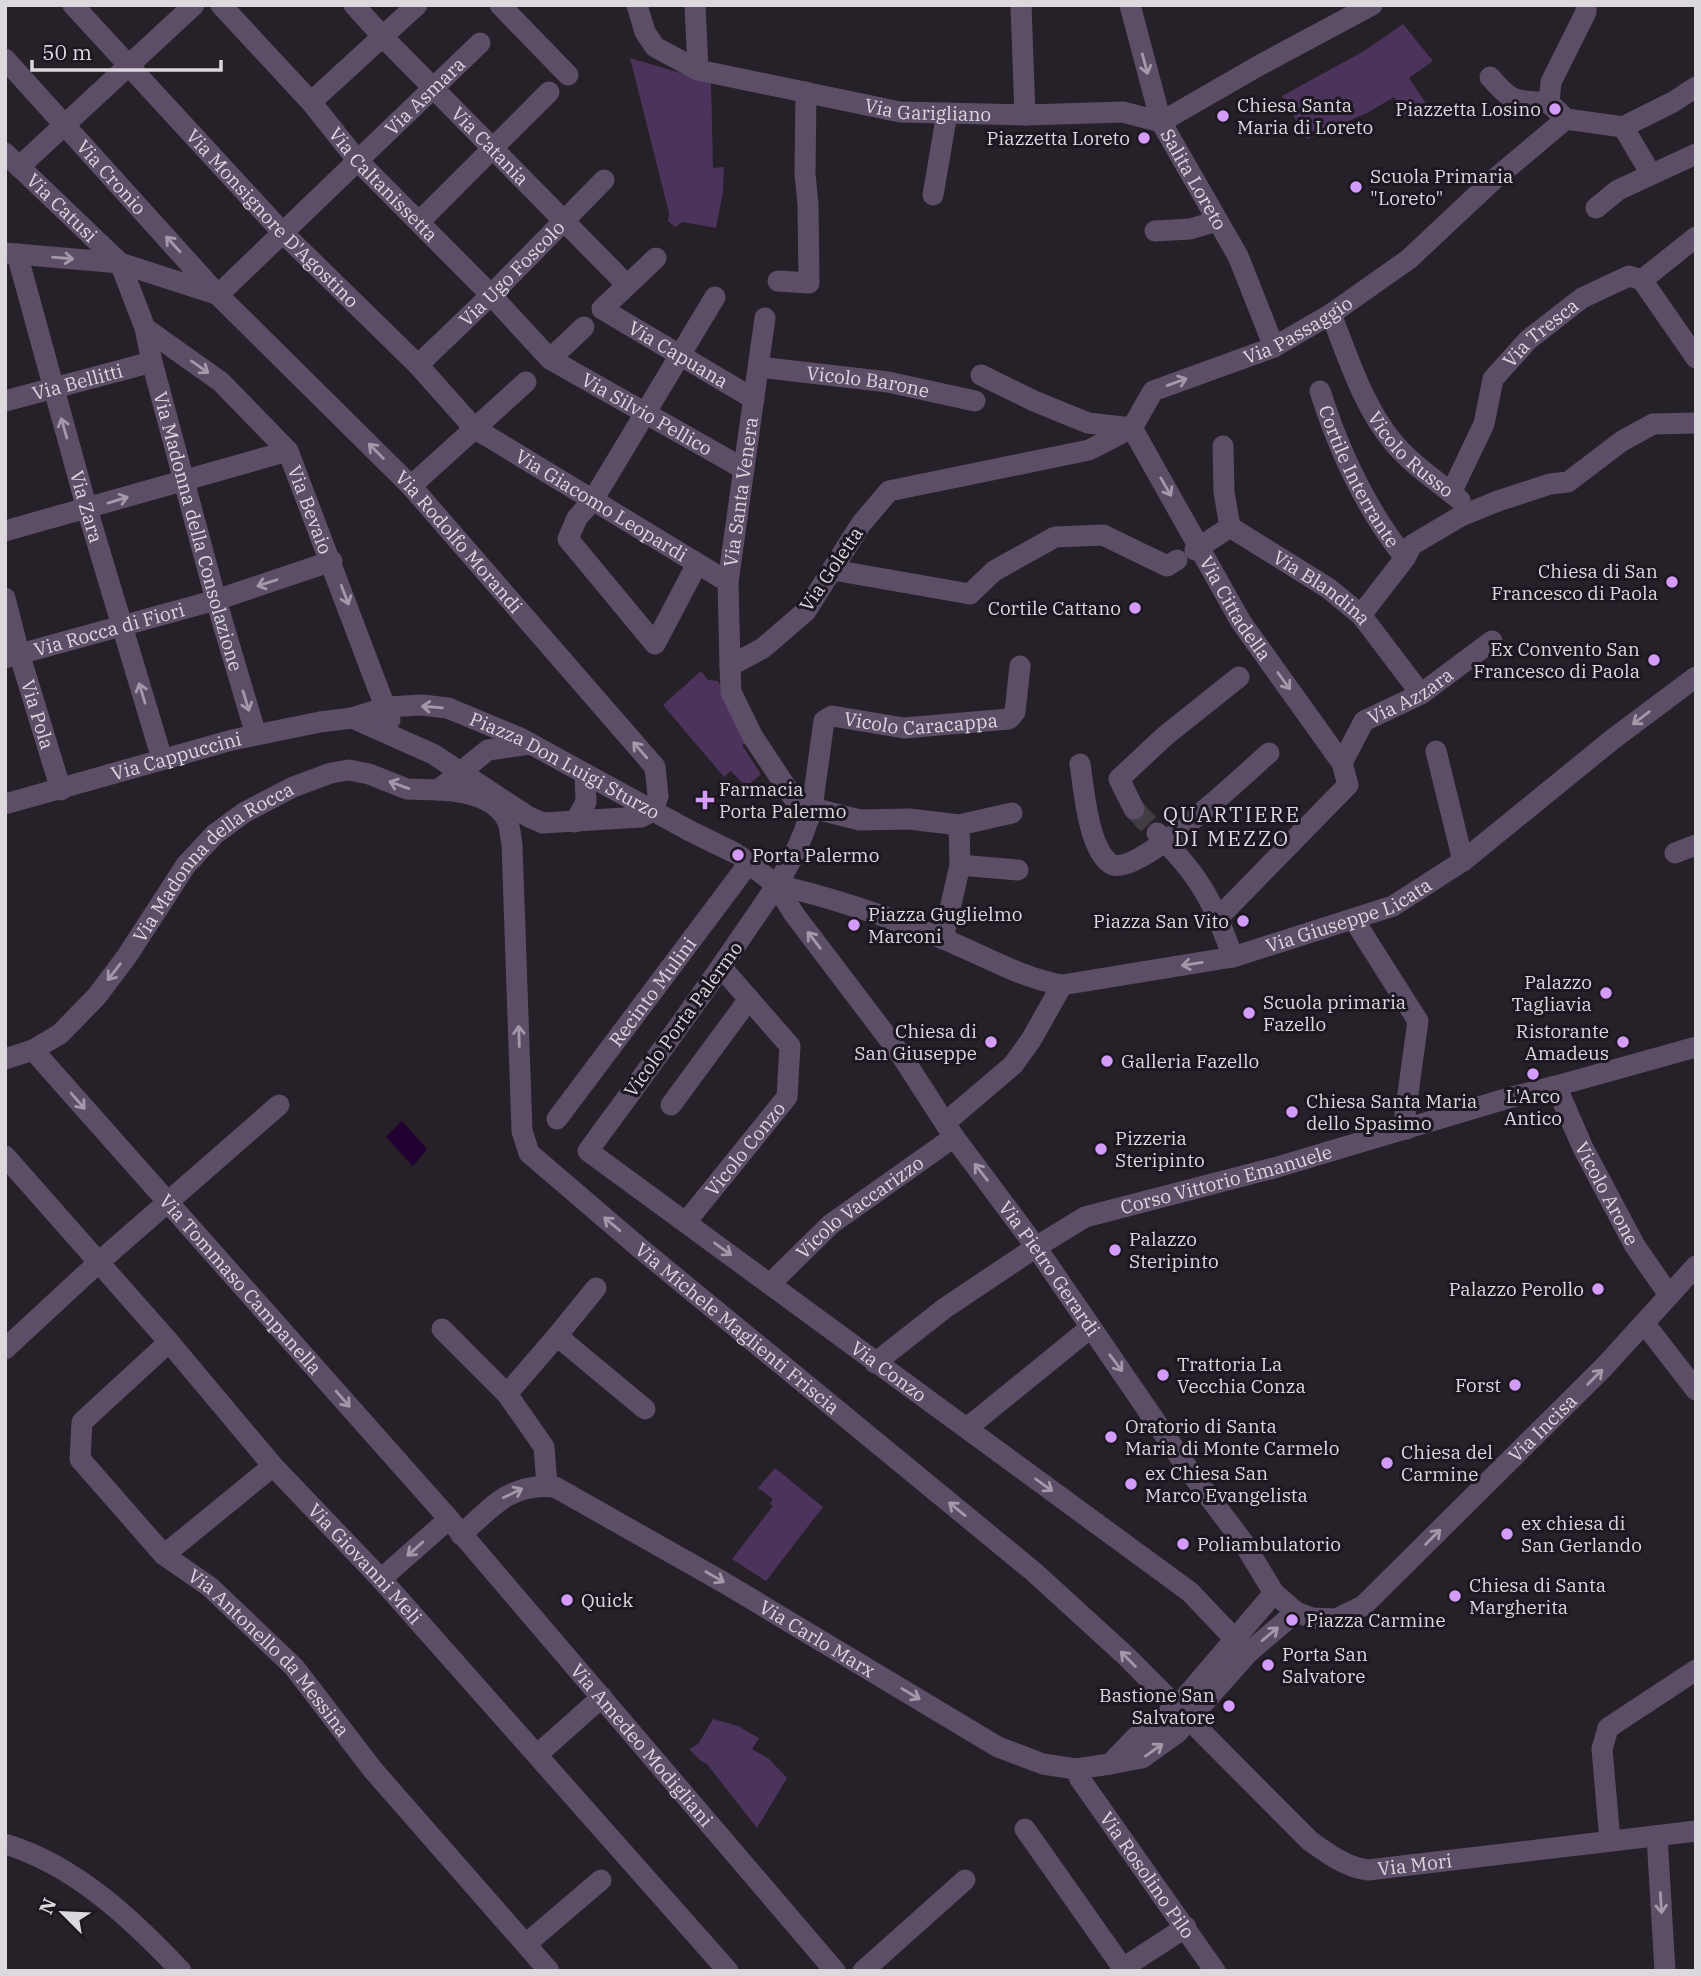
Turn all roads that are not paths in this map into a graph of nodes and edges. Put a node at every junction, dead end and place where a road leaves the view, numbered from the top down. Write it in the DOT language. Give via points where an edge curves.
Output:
graph roads {
  1 [pos="73,5"];
  2 [pos="194,5"];
  3 [pos="221,5"];
  4 [pos="354,5"];
  5 [pos="417,5"];
  6 [pos="500,5"];
  7 [pos="637,5"];
  8 [pos="695,5"];
  9 [pos="1021,5"];
  10 [pos="1130,5"];
  11 [pos="1586,5"];
  12 [pos="1362,8"];
  13 [pos="383,37"];
  14 [pos="480,43"];
  15 [pos="5,59"];
  16 [pos="128,66"];
  17 [pos="698,70"];
  18 [pos="568,75"];
  19 [pos="1490,77"];
  20 [pos="1696,87"];
  21 [pos="432,88"];
  22 [pos="550,92"];
  23 [pos="806,92"];
  24 [pos="1545,95"];
  25 [pos="311,102"];
  26 [pos="947,113"];
  27 [pos="1025,115"];
  28 [pos="1161,122"];
  29 [pos="65,125"];
  30 [pos="1566,125"];
  31 [pos="1623,127"];
  32 [pos="492,149"];
  33 [pos="1696,154"];
  34 [pos="12,160"];
  35 [pos="358,161"];
  36 [pos="1651,174"];
  37 [pos="604,180"];
  38 [pos="933,195"];
  39 [pos="1596,208"];
  40 [pos="564,221"];
  41 [pos="1217,221"];
  42 [pos="419,222"];
  43 [pos="1155,231"];
  44 [pos="283,233"];
  45 [pos="1696,237"];
  46 [pos="11,254"];
  47 [pos="656,258"];
  48 [pos="120,263"];
  49 [pos="1642,280"];
  50 [pos="778,281"];
  51 [pos="627,285"];
  52 [pos="218,295"];
  53 [pos="491,295"];
  54 [pos="715,297"];
  55 [pos="1331,314"];
  56 [pos="765,318"];
  57 [pos="584,327"];
  58 [pos="145,328"];
  59 [pos="1274,347"];
  60 [pos="680,357"];
  61 [pos="1696,358"];
  62 [pos="550,359"];
  63 [pos="152,362"];
  64 [pos="418,365"];
  65 [pos="759,367"];
  66 [pos="981,375"];
  67 [pos="526,382"];
  68 [pos="52,388"];
  69 [pos="1320,391"];
  70 [pos="754,399"];
  71 [pos="5,401"];
  72 [pos="975,401"];
  73 [pos="645,413"];
  74 [pos="1696,423"];
  75 [pos="474,428"];
  76 [pos="1132,428"];
  77 [pos="1223,446"];
  78 [pos="288,451"];
  79 [pos="744,469"];
  80 [pos="184,480"];
  81 [pos="411,486"];
  82 [pos="1451,492"];
  83 [pos="593,500"];
  84 [pos="87,509"];
  85 [pos="1475,512"];
  86 [pos="1230,527"];
  87 [pos="5,531"];
  88 [pos="1191,552"];
  89 [pos="1405,558"];
  90 [pos="332,561"];
  91 [pos="697,564"];
  92 [pos="833,570"];
  93 [pos="728,582"];
  94 [pos="5,598"];
  95 [pos="216,600"];
  96 [pos="1361,615"];
  97 [pos="121,624"];
  98 [pos="1492,641"];
  99 [pos="12,656"];
  100 [pos="730,666"];
  101 [pos="1020,666"];
  102 [pos="1239,677"];
  103 [pos="1696,677"];
  104 [pos="1420,694"];
  105 [pos="387,707"];
  106 [pos="352,718"];
  107 [pos="256,735"];
  108 [pos="394,736"];
  109 [pos="531,744"];
  110 [pos="1436,751"];
  111 [pos="1269,753"];
  112 [pos="162,759"];
  113 [pos="1342,763"];
  114 [pos="1080,764"];
  115 [pos="460,771"];
  116 [pos="585,774"];
  117 [pos="61,790"];
  118 [pos="438,790"];
  119 [pos="5,804"];
  120 [pos="1134,809"];
  121 [pos="653,811"];
  122 [pos="1012,813"];
  123 [pos="810,814"];
  124 [pos="575,822"];
  125 [pos="543,823"];
  126 [pos="959,825"];
  127 [pos="1161,837"];
  128 [pos="512,845"];
  129 [pos="1696,845"];
  130 [pos="1675,853"];
  131 [pos="742,858"];
  132 [pos="1463,861"];
  133 [pos="960,865"];
  134 [pos="1018,870"];
  135 [pos="776,885"];
  136 [pos="1218,918"];
  137 [pos="1354,920"];
  138 [pos="943,939"];
  139 [pos="1233,957"];
  140 [pos="721,967"];
  141 [pos="1062,985"];
  142 [pos="749,999"];
  143 [pos="1696,1047"];
  144 [pos="33,1050"];
  145 [pos="5,1059"];
  146 [pos="1556,1086"];
  147 [pos="279,1105"];
  148 [pos="671,1105"];
  149 [pos="557,1119"];
  150 [pos="1407,1129"];
  151 [pos="950,1130"];
  152 [pos="588,1151"];
  153 [pos="5,1156"];
  154 [pos="167,1202"];
  155 [pos="686,1222"];
  156 [pos="1036,1247"];
  157 [pos="99,1262"];
  158 [pos="1696,1266"];
  159 [pos="771,1283"];
  160 [pos="596,1288"];
  161 [pos="1669,1295"];
  162 [pos="1644,1324"];
  163 [pos="1090,1328"];
  164 [pos="442,1329"];
  165 [pos="557,1336"];
  166 [pos="169,1342"];
  167 [pos="5,1349"];
  168 [pos="875,1363"];
  169 [pos="1696,1390"];
  170 [pos="507,1394"];
  171 [pos="645,1409"];
  172 [pos="967,1428"];
  173 [pos="273,1466"];
  174 [pos="547,1486"];
  175 [pos="455,1527"];
  176 [pos="164,1555"];
  177 [pos="381,1579"];
  178 [pos="1274,1593"];
  179 [pos="1296,1612"];
  180 [pos="1240,1646"];
  181 [pos="1696,1670"];
  182 [pos="602,1697"];
  183 [pos="1183,1714"];
  184 [pos="538,1754"];
  185 [pos="1078,1774"];
  186 [pos="1025,1829"];
  187 [pos="1696,1830"];
  188 [pos="1657,1836"];
  189 [pos="1610,1841"];
  190 [pos="5,1843"];
  191 [pos="601,1880"];
  192 [pos="965,1880"];
  193 [pos="1186,1927"];
  194 [pos="526,1944"];
  195 [pos="1124,1970"];
  196 [pos="181,1971"];
  197 [pos="549,1971"];
  198 [pos="728,1971"];
  199 [pos="835,1971"];
  200 [pos="863,1971"];
  201 [pos="1215,1971"];
  202 [pos="1665,1971"];
  1 -- 16 [label="street, Via Monsignore D'Agostino"];
  2 -- 16 [label="street"];
  3 -- 25 [label="street, Via Caltanissetta"];
  4 -- 13 [label="street, Via Catania"];
  5 -- 13 [label="street"];
  6 -- 18 [label="street"];
  7 -- 17 [label="street, Via Garigliano" via="655,47"];
  8 -- 17 [label="street"];
  9 -- 27 [label="street"];
  10 -- 28 [label="street, Salita Loreto, one-way"];
  11 -- 24 [label="street"];
  12 -- 28 [label="street"];
  13 -- 21 [label="street, Via Catania"];
  13 -- 25 [label="street"];
  14 -- 21 [label="street, Via Asmara"];
  15 -- 29 [label="street, Via Cronio"];
  16 -- 29 [label="street"];
  16 -- 44 [label="street, Via Monsignore D'Agostino"];
  17 -- 23 [label="street, Via Garigliano"];
  19 -- 24 [label="street" via="1506,96 1520,101"];
  20 -- 31 [label="street"];
  21 -- 32 [label="street, Via Catania"];
  21 -- 35 [label="street, Via Asmara"];
  22 -- 32 [label="street"];
  23 -- 26 [label="street, Via Garigliano" via="900,112"];
  23 -- 50 [label="street" via="809,283"];
  24 -- 30 [label="street"];
  25 -- 35 [label="street, Via Caltanissetta"];
  26 -- 27 [label="street, Via Garigliano"];
  26 -- 38 [label="street"];
  27 -- 28 [label="street, Via Garigliano" via="1123,112"];
  28 -- 41 [label="street, Salita Loreto"];
  29 -- 34 [label="street"];
  52 -- 29 [label="street, Via Cronio, one-way"];
  30 -- 31 [label="street" via="1595,121"];
  30 -- 55 [label="street, Via Passaggio" via="1491,182 1409,258"];
  31 -- 36 [label="street"];
  32 -- 40 [label="street, Via Catania"];
  32 -- 42 [label="street"];
  33 -- 36 [label="street"];
  34 -- 48 [label="street, Via Catusi"];
  35 -- 42 [label="street, Via Caltanissetta"];
  35 -- 44 [label="street, Via Asmara"];
  36 -- 39 [label="street" via="1618,190"];
  37 -- 40 [label="street, Via Ugo Foscolo"];
  40 -- 51 [label="street, Via Catania"];
  40 -- 53 [label="street, Via Ugo Foscolo"];
  41 -- 43 [label="street"];
  41 -- 59 [label="street, Salita Loreto" via="1238,256"];
  42 -- 53 [label="street, Via Caltanissetta"];
  44 -- 52 [label="street, Via Asmara"];
  44 -- 64 [label="street, Via Monsignore D'Agostino"];
  45 -- 49 [label="street"];
  46 -- 48 [label="street, one-way"];
  46 -- 68 [label="street, Via Zara"];
  47 -- 51 [label="street"];
  48 -- 52 [label="street"];
  48 -- 58 [label="street, Via Madonna della Consolazione"];
  49 -- 61 [label="street"];
  49 -- 82 [label="street, Via Tresca" via="1629,275 1582,298 1528,340 1493,379 1484,424"];
  51 -- 60 [label="street, Via Capuana" via="602,309"];
  81 -- 52 [label="street, Via Rodolfo Morandi, one-way"];
  53 -- 62 [label="street, Via Caltanissetta"];
  53 -- 64 [label="street, Via Ugo Foscolo"];
  54 -- 60 [label="street"];
  55 -- 59 [label="street, Via Passaggio"];
  55 -- 82 [label="street, Vicolo Russo" via="1370,405 1392,441"];
  56 -- 65 [label="street, Via Santa Venera"];
  57 -- 62 [label="street"];
  58 -- 63 [label="street, Via Madonna della Consolazione"];
  58 -- 78 [label="street, Via Bevaio, one-way" via="221,382"];
  76 -- 59 [label="street, Via Passaggio, one-way" via="1153,391"];
  60 -- 70 [label="street, Via Capuana"];
  60 -- 73 [label="street"];
  62 -- 73 [label="street, Via Silvio Pellico"];
  63 -- 68 [label="street, Via Bellitti"];
  63 -- 80 [label="street, Via Madonna della Consolazione"];
  64 -- 75 [label="street, Via Monsignore D'Agostino"];
  65 -- 70 [label="street, Via Santa Venera"];
  65 -- 72 [label="street, Vicolo Barone" via="888,382"];
  66 -- 76 [label="street" via="1088,423"];
  67 -- 75 [label="street"];
  68 -- 71 [label="street, Via Bellitti"];
  84 -- 68 [label="street, Via Zara, one-way"];
  69 -- 89 [label="street, Cortile Interrante" via="1351,473"];
  70 -- 79 [label="street, Via Santa Venera"];
  73 -- 79 [label="street, Via Silvio Pellico"];
  73 -- 83 [label="street"];
  74 -- 85 [label="street" via="1653,424 1568,482 1550,484"];
  75 -- 81 [label="street"];
  75 -- 83 [label="street, Via Giacomo Leopardi"];
  76 -- 88 [label="street, Via Cittadella, one-way"];
  76 -- 92 [label="street, Via Goletta" via="1089,450 889,491 861,524"];
  77 -- 86 [label="street"];
  78 -- 80 [label="street"];
  78 -- 90 [label="street, Via Bevaio"];
  79 -- 93 [label="street, Via Santa Venera"];
  84 -- 80 [label="street, one-way"];
  80 -- 95 [label="street, Via Madonna della Consolazione"];
  121 -- 81 [label="street, Via Rodolfo Morandi, one-way" via="658,796 655,767"];
  82 -- 85 [label="street, Vicolo Russo"];
  83 -- 91 [label="street, Via Giacomo Leopardi"];
  83 -- 91 [label="street" via="577,518 568,539 655,644"];
  84 -- 87 [label="street"];
  84 -- 97 [label="street, Via Zara"];
  85 -- 89 [label="street" via="1412,545"];
  86 -- 88 [label="street"];
  86 -- 96 [label="street, Via Blandina" via="1328,588"];
  88 -- 92 [label="street" via="1167,565 1103,535 1055,537 994,571 970,594"];
  88 -- 113 [label="street, Via Cittadella, one-way"];
  89 -- 96 [label="street"];
  90 -- 95 [label="street, Via Rocca di Fiori, one-way"];
  90 -- 105 [label="street, Via Bevaio, one-way"];
  91 -- 93 [label="street, Via Giacomo Leopardi"];
  92 -- 100 [label="street, Via Goletta" via="806,611 763,648"];
  93 -- 100 [label="street, Via Santa Venera"];
  94 -- 99 [label="street, Via Pola"];
  95 -- 97 [label="street, Via Rocca di Fiori"];
  95 -- 107 [label="street, Via Madonna della Consolazione, one-way"];
  96 -- 104 [label="street, Via Blandina"];
  97 -- 99 [label="street, Via Rocca di Fiori"];
  112 -- 97 [label="street, Via Zara, one-way"];
  98 -- 104 [label="street, Via Azzara"];
  99 -- 117 [label="street, Via Pola"];
  100 -- 123 [label="street" via="731,692 753,737"];
  101 -- 123 [label="street, Vicolo Caracappa" via="1016,712 1009,719 904,728 832,716 824,721"];
  102 -- 120 [label="street" via="1119,779"];
  103 -- 132 [label="street, Via Giuseppe Licata, one-way"];
  104 -- 113 [label="street, Via Azzara" via="1363,721"];
  105 -- 106 [label="street, Piazza Don Luigi Sturzo"];
  105 -- 108 [label="street, Via Bevaio"];
  109 -- 105 [label="street, Piazza Don Luigi Sturzo, one-way" via="448,708"];
  106 -- 107 [label="street, Via Cappuccini"];
  106 -- 108 [label="street"];
  107 -- 112 [label="street, Via Cappuccini"];
  108 -- 115 [label="street"];
  109 -- 115 [label="street" via="488,750"];
  109 -- 116 [label="street, Piazza Don Luigi Sturzo"];
  110 -- 132 [label="street"];
  111 -- 127 [label="street"];
  112 -- 117 [label="street, Via Cappuccini"];
  113 -- 136 [label="street, Via Cittadella" via="1348,785"];
  114 -- 127 [label="street" via="1092,836 1110,863 1117,866 1141,859"];
  115 -- 118 [label="street"];
  115 -- 125 [label="street"];
  116 -- 121 [label="street, Piazza Don Luigi Sturzo"];
  116 -- 124 [label="street" via="586,802"];
  117 -- 119 [label="street, Via Cappuccini"];
  118 -- 128 [label="street, Via Madonna della Rocca" via="479,796 496,807 508,822"];
  118 -- 144 [label="street, Via Madonna della Rocca, one-way" via="407,789 349,770 293,787 245,812 215,834 186,865 97,996 60,1034"];
  121 -- 124 [label="street" via="641,817"];
  121 -- 131 [label="street, Piazza Don Luigi Sturzo"];
  122 -- 126 [label="street"];
  123 -- 126 [label="street"];
  123 -- 135 [label="street" via="802,839"];
  124 -- 125 [label="street"];
  125 -- 128 [label="street" via="525,831"];
  126 -- 133 [label="street"];
  127 -- 136 [label="street" via="1189,866"];
  183 -- 128 [label="street, Via Michele Maglienti Friscia, one-way" via="1034,1572 528,1153 522,1131"];
  129 -- 130 [label="street"];
  131 -- 135 [label="street"];
  131 -- 149 [label="street, Recinto Mulini"];
  132 -- 137 [label="street, Via Giuseppe Licata" via="1394,906"];
  133 -- 134 [label="street"];
  133 -- 138 [label="street"];
  135 -- 138 [label="street, Via Giuseppe Licata" via="810,892"];
  135 -- 140 [label="street, Vicolo Porta Palermo"];
  151 -- 135 [label="street, Via Pietro Gerardi, one-way"];
  136 -- 139 [label="street"];
  137 -- 139 [label="street, Via Giuseppe Licata"];
  137 -- 150 [label="street" via="1418,1021"];
  138 -- 141 [label="street, Via Giuseppe Licata" via="1044,982"];
  139 -- 141 [label="street, Via Giuseppe Licata, one-way"];
  140 -- 142 [label="street, Vicolo Conzo"];
  140 -- 152 [label="street, Vicolo Porta Palermo"];
  141 -- 151 [label="street, Vicolo Vaccarizzo" via="1013,1065"];
  142 -- 148 [label="street"];
  142 -- 155 [label="street, Vicolo Conzo" via="790,1046 787,1097"];
  143 -- 146 [label="street, Corso Vittorio Emanuele"];
  144 -- 145 [label="street, Via Madonna della Rocca"];
  144 -- 154 [label="street, Via Tommaso Campanella, one-way"];
  146 -- 150 [label="street, Corso Vittorio Emanuele"];
  146 -- 161 [label="street, Vicolo Arone" via="1583,1149 1635,1246"];
  147 -- 154 [label="street"];
  150 -- 156 [label="street, Corso Vittorio Emanuele" via="1085,1217"];
  156 -- 151 [label="street, Via Pietro Gerardi, one-way"];
  151 -- 159 [label="street, Vicolo Vaccarizzo" via="831,1224"];
  152 -- 155 [label="street, Via Conzo"];
  153 -- 157 [label="street, Via Giovanni Meli"];
  154 -- 157 [label="street"];
  154 -- 175 [label="street, Via Tommaso Campanella, one-way"];
  155 -- 159 [label="street, Via Conzo, one-way"];
  156 -- 163 [label="street, Via Pietro Gerardi"];
  156 -- 168 [label="street, Corso Vittorio Emanuele" via="945,1308"];
  157 -- 166 [label="street, Via Giovanni Meli"];
  157 -- 167 [label="street"];
  158 -- 161 [label="street, Via Incisa"];
  159 -- 168 [label="street, Via Conzo"];
  160 -- 165 [label="street"];
  161 -- 162 [label="street, Via Incisa"];
  162 -- 169 [label="street"];
  179 -- 162 [label="street, Via Incisa, one-way" via="1312,1619 1336,1619 1363,1605"];
  163 -- 172 [label="street"];
  163 -- 178 [label="street, Via Pietro Gerardi, one-way" via="1243,1542"];
  164 -- 170 [label="street"];
  165 -- 170 [label="street"];
  165 -- 171 [label="street"];
  166 -- 173 [label="street, Via Giovanni Meli"];
  166 -- 176 [label="street, Via Antonello da Messina" via="82,1422 80,1459"];
  168 -- 172 [label="street, Via Conzo"];
  170 -- 174 [label="street" via="544,1447"];
  172 -- 180 [label="street, Via Conzo, one-way" via="1190,1592"];
  173 -- 176 [label="street"];
  173 -- 177 [label="street, Via Giovanni Meli"];
  175 -- 174 [label="street, one-way" via="513,1492"];
  174 -- 185 [label="street, Via Carlo Marx, one-way" via="585,1502 723,1581 998,1747"];
  175 -- 177 [label="street, one-way"];
  175 -- 182 [label="street, Via Amedeo Modigliani"];
  176 -- 194 [label="street, Via Antonello da Messina" via="210,1587 294,1667 373,1770"];
  177 -- 184 [label="street, Via Giovanni Meli"];
  178 -- 179 [label="street, Via Pietro Gerardi"];
  178 -- 180 [label="street"];
  180 -- 179 [label="street, one-way"];
  180 -- 183 [label="street, Via Carlo Marx"];
  181 -- 189 [label="street" via="1608,1728 1602,1749"];
  182 -- 184 [label="street"];
  182 -- 199 [label="street, Via Amedeo Modigliani"];
  185 -- 183 [label="street, Via Carlo Marx, one-way" via="1110,1763 1136,1737"];
  183 -- 189 [label="street, Via Mori" via="1310,1841 1353,1868 1368,1870"];
  184 -- 198 [label="street, Via Giovanni Meli"];
  185 -- 193 [label="street, Via Rosolino Pilo"];
  186 -- 195 [label="street"];
  187 -- 188 [label="street, Via Mori"];
  188 -- 189 [label="street, Via Mori"];
  188 -- 202 [label="street, one-way"];
  190 -- 196 [label="street" via="93,1889"];
  191 -- 194 [label="street"];
  192 -- 200 [label="street"];
  193 -- 195 [label="street"];
  193 -- 201 [label="street, Via Rosolino Pilo"];
  194 -- 197 [label="street, Via Antonello da Messina"];
}
